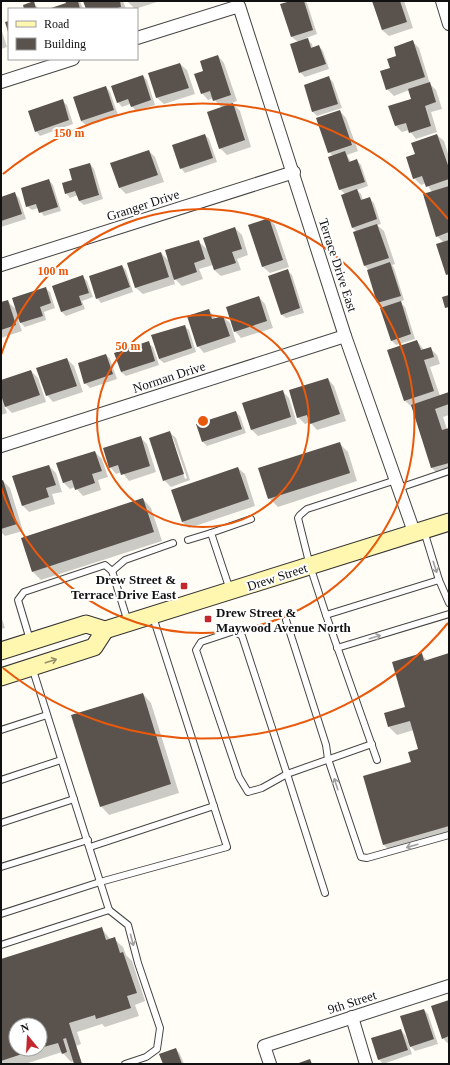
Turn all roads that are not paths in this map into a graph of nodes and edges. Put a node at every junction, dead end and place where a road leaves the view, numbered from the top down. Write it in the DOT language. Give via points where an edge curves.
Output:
graph roads {
  1 [pos="442,1"];
  2 [pos="449,24"];
  3 [pos="138,38"];
  4 [pos="70,60"];
  5 [pos="1,82"];
  6 [pos="294,172"];
  7 [pos="1,265"];
  8 [pos="345,336"];
  9 [pos="1,446"];
  10 [pos="449,471"];
  11 [pos="398,484"];
  12 [pos="251,519"];
  13 [pos="449,522"];
  14 [pos="419,531"];
  15 [pos="211,533"];
  16 [pos="188,540"];
  17 [pos="173,543"];
  18 [pos="310,566"];
  19 [pos="112,571"];
  20 [pos="439,580"];
  21 [pos="230,592"];
  22 [pos="449,603"];
  23 [pos="449,614"];
  24 [pos="153,615"];
  25 [pos="326,615"];
  26 [pos="286,620"];
  27 [pos="129,623"];
  28 [pos="105,630"];
  29 [pos="31,641"];
  30 [pos="337,648"];
  31 [pos="1,651"];
  32 [pos="32,667"];
  33 [pos="1,677"];
  34 [pos="47,715"];
  35 [pos="1,730"];
  36 [pos="372,744"];
  37 [pos="328,759"];
  38 [pos="62,760"];
  39 [pos="377,760"];
  40 [pos="287,774"];
  41 [pos="1,780"];
  42 [pos="74,799"];
  43 [pos="214,806"];
  44 [pos="1,823"];
  45 [pos="449,835"];
  46 [pos="88,840"];
  47 [pos="90,847"];
  48 [pos="1,867"];
  49 [pos="100,882"];
  50 [pos="325,893"];
  51 [pos="109,910"];
  52 [pos="1,914"];
  53 [pos="1,945"];
  54 [pos="449,986"];
  55 [pos="352,1017"];
  56 [pos="125,1064"];
  57 [pos="270,1064"];
  58 [pos="366,1064"];
  1 -- 2 [label="street"];
  3 -- 6 [label="street, Terrace Drive East" via="239,6"];
  4 -- 5 [label="street"];
  6 -- 7 [label="street, Granger Drive"];
  6 -- 8 [label="street, Terrace Drive East"];
  8 -- 9 [label="street, Norman Drive"];
  8 -- 11 [label="street, Terrace Drive East"];
  10 -- 11 [label="lane"];
  11 -- 14 [label="street, Terrace Drive East"];
  11 -- 18 [label="lane" via="307,509 300,515 298,523"];
  12 -- 15 [label="lane"];
  13 -- 14 [label="main road, Drew Street"];
  14 -- 18 [label="main road, Drew Street"];
  14 -- 20 [label="lane, one-way"];
  15 -- 16 [label="lane"];
  15 -- 21 [label="lane"];
  17 -- 19 [label="lane" via="125,560"];
  18 -- 21 [label="main road, Drew Street"];
  18 -- 25 [label="lane"];
  19 -- 27 [label="lane"];
  19 -- 29 [label="lane" via="105,565 24,592 18,600"];
  20 -- 22 [label="lane"];
  20 -- 25 [label="lane"];
  21 -- 24 [label="main road, Drew Street"];
  30 -- 23 [label="lane, one-way"];
  24 -- 27 [label="main road, Drew Street"];
  24 -- 43 [label="lane"];
  25 -- 30 [label="lane"];
  26 -- 37 [label="lane" via="326,745"];
  27 -- 28 [label="main road, Drew Street"];
  28 -- 29 [label="main road" via="86,624"];
  32 -- 28 [label="main road, one-way" via="94,647"];
  29 -- 31 [label="main road"];
  30 -- 36 [label="lane"];
  32 -- 33 [label="main road"];
  32 -- 34 [label="lane"];
  34 -- 35 [label="lane"];
  34 -- 38 [label="lane"];
  36 -- 37 [label="lane"];
  36 -- 39 [label="lane"];
  37 -- 40 [label="lane"];
  45 -- 37 [label="lane, one-way" via="367,858 361,857"];
  38 -- 41 [label="lane"];
  38 -- 42 [label="lane"];
  40 -- 40 [label="lane" via="262,788 248,792 238,777 196,650 201,642 234,631 242,636"];
  40 -- 50 [label="lane"];
  42 -- 44 [label="lane"];
  42 -- 46 [label="lane"];
  43 -- 47 [label="lane"];
  43 -- 49 [label="lane" via="227,847"];
  46 -- 47 [label="lane"];
  46 -- 48 [label="lane"];
  47 -- 49 [label="lane"];
  49 -- 51 [label="lane"];
  49 -- 52 [label="lane"];
  51 -- 53 [label="lane"];
  51 -- 56 [label="lane, one-way" via="128,925 160,1028 157,1049 146,1057"];
  54 -- 55 [label="street, 9th Street"];
  55 -- 57 [label="street, 9th Street" via="264,1046"];
  55 -- 58 [label="street"];
}
